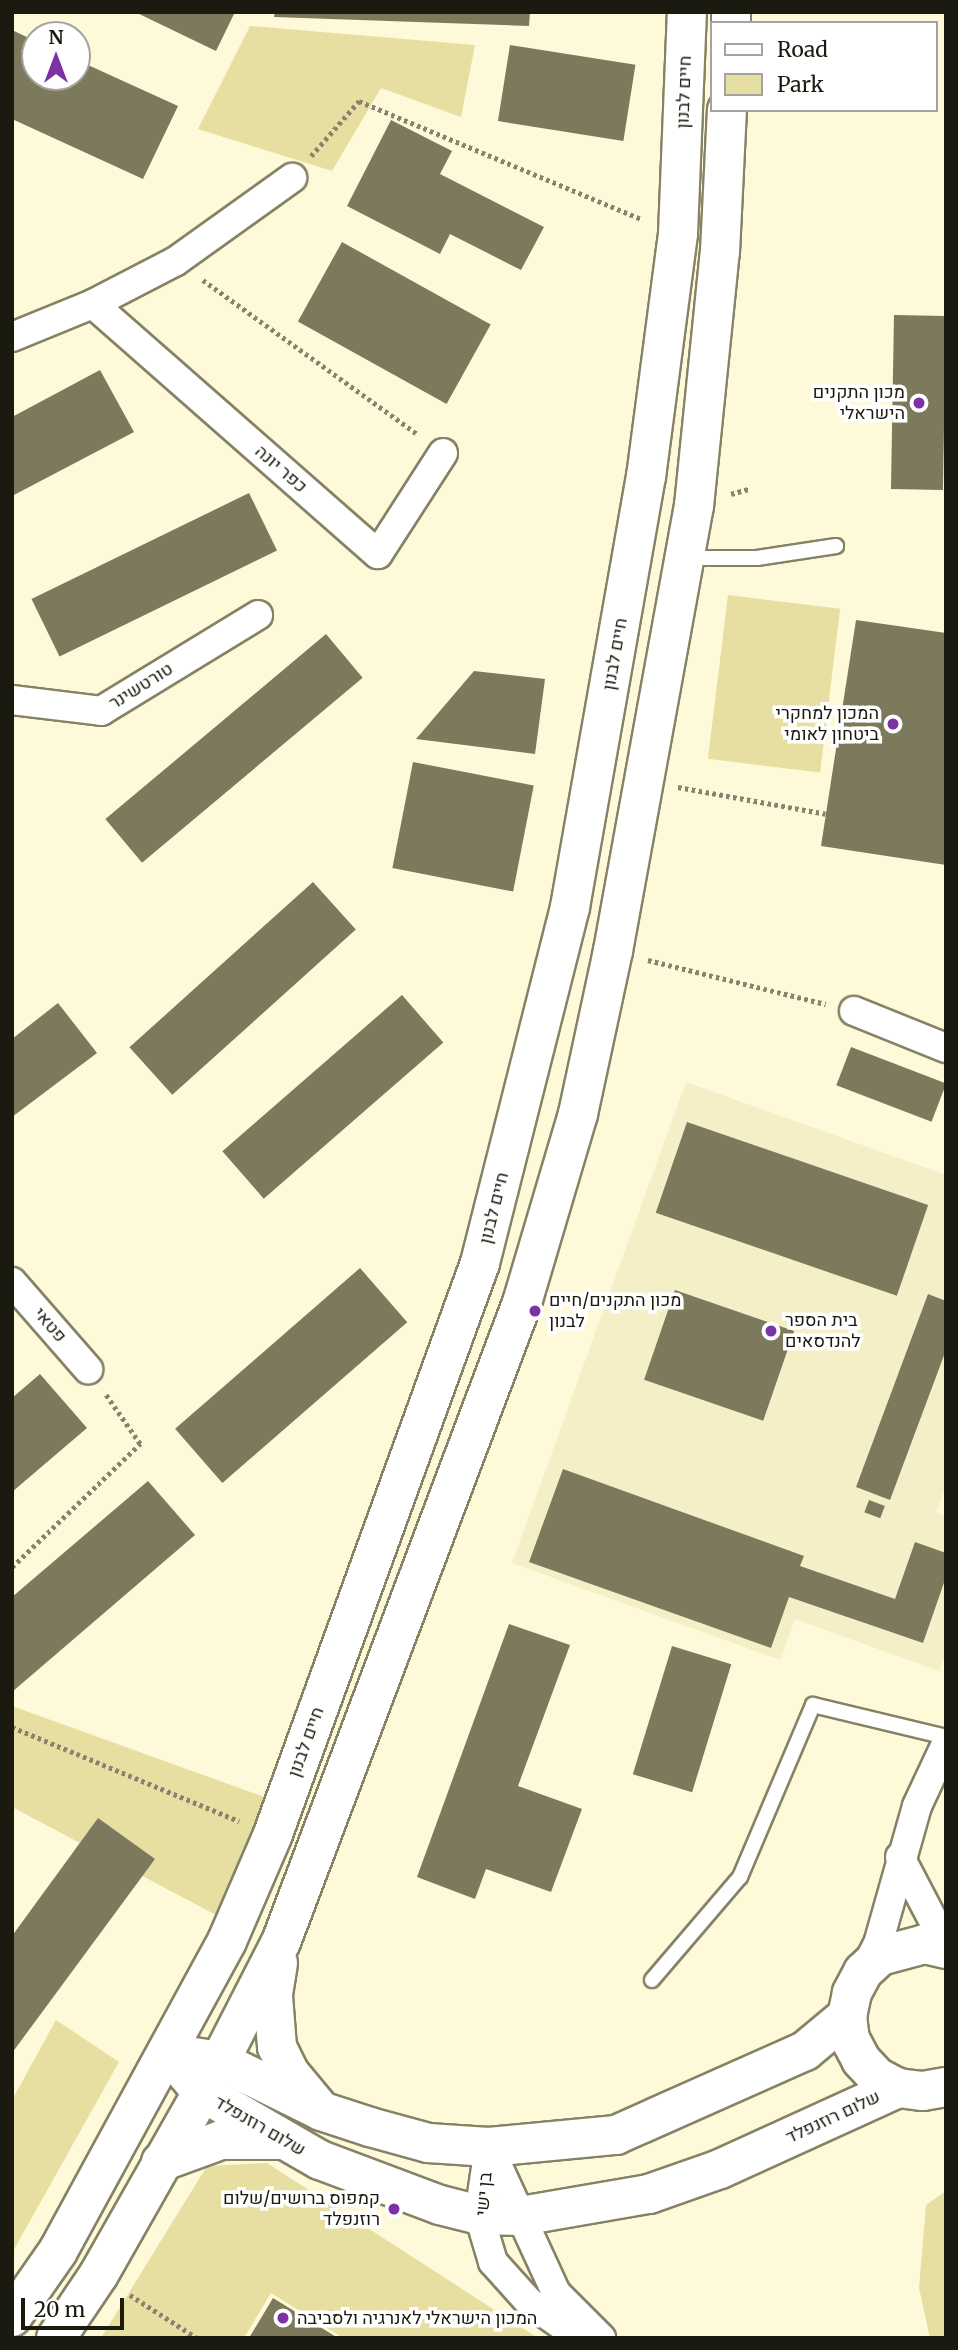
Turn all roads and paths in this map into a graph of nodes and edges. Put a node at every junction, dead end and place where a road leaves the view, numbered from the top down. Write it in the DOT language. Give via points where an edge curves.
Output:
graph roads {
  1 [pos="687,12"];
  2 [pos="727,112"];
  3 [pos="292,177"];
  4 [pos="678,234"];
  5 [pos="176,261"];
  6 [pos="93,304"];
  7 [pos="12,337"];
  8 [pos="443,453"];
  9 [pos="836,546"];
  10 [pos="684,558"];
  11 [pos="258,615"];
  12 [pos="12,700"];
  13 [pos="696,790"];
  14 [pos="826,814"];
  15 [pos="613,951"];
  16 [pos="854,1012"];
  17 [pos="946,1048"];
  18 [pos="12,1282"];
  19 [pos="88,1369"];
  20 [pos="12,1567"];
  21 [pos="12,1727"];
  22 [pos="946,1737"];
  23 [pos="946,1744"];
  24 [pos="272,1834"];
  25 [pos="900,1857"];
  26 [pos="281,1942"];
  27 [pos="946,1947"];
  28 [pos="863,1972"];
  29 [pos="652,1980"];
  30 [pos="847,2016"];
  31 [pos="168,2052"];
  32 [pos="211,2077"];
  33 [pos="946,2087"];
  34 [pos="898,2088"];
  35 [pos="321,2111"];
  36 [pos="282,2140"];
  37 [pos="489,2147"];
  38 [pos="161,2162"];
  39 [pos="479,2215"];
  40 [pos="521,2216"];
  41 [pos="131,2295"];
  42 [pos="12,2317"];
  43 [pos="56,2338"];
  44 [pos="197,2338"];
  45 [pos="580,2338"];
  46 [pos="601,2338"];
  1 -- 4 [label="main road, חיים לבנון"];
  2 -- 10 [label="main road" via="720,252 694,506"];
  3 -- 4 [label="path" via="359,101"];
  3 -- 5 [label="street"];
  4 -- 24 [label="main road, חיים לבנון" via="646,477 570,908 480,1263"];
  5 -- 6 [label="street"];
  5 -- 8 [label="path"];
  6 -- 7 [label="street"];
  6 -- 8 [label="street, כפר יונה" via="378,554"];
  9 -- 10 [label="lane" via="757,558"];
  10 -- 15 [label="main road"];
  11 -- 12 [label="street, טורטשינר" via="102,711"];
  13 -- 14 [label="path"];
  15 -- 16 [label="path"];
  15 -- 26 [label="main road" via="578,1114 522,1303"];
  16 -- 17 [label="street"];
  18 -- 19 [label="street, פטאי"];
  19 -- 20 [label="path" via="140,1444"];
  21 -- 24 [label="path"];
  22 -- 29 [label="lane" via="813,1705 740,1877"];
  23 -- 25 [label="street"];
  24 -- 31 [label="main road, חיים לבנון" via="227,1941"];
  25 -- 27 [label="street"];
  25 -- 28 [label="street" via="878,1944"];
  26 -- 32 [label="main road"];
  26 -- 35 [label="main road" via="274,1996 277,2047 289,2072"];
  27 -- 28 [label="main road" via="902,1947 880,1956"];
  28 -- 30 [label="main road"];
  30 -- 34 [label="main road" via="850,2039 860,2060 877,2077"];
  30 -- 37 [label="main road, שלום רוזנפלד" via="805,2051 616,2135"];
  31 -- 32 [label="main road, שלום רוזנפלד"];
  31 -- 42 [label="main road, חיים לבנון" via="58,2251"];
  32 -- 35 [label="main road, שלום רוזנפלד"];
  32 -- 36 [label="main road, שלום רוזנפלד"];
  32 -- 38 [label="main road"];
  33 -- 34 [label="main road" via="923,2091"];
  34 -- 40 [label="main road, שלום רוזנפלד" via="720,2169 649,2194"];
  35 -- 37 [label="main road, שלום רוזנפלד" via="428,2143"];
  36 -- 38 [label="main road" via="221,2140"];
  36 -- 39 [label="main road, שלום רוזנפלד" via="404,2196"];
  37 -- 39 [label="street, בן ישי"];
  37 -- 40 [label="street, בן ישי"];
  38 -- 43 [label="main road" via="99,2274"];
  39 -- 40 [label="main road, שלום רוזנפלד"];
  39 -- 45 [label="street, בן ישי" via="493,2262 506,2281"];
  40 -- 46 [label="street, בן ישי" via="556,2293"];
  41 -- 44 [label="path"];
}
